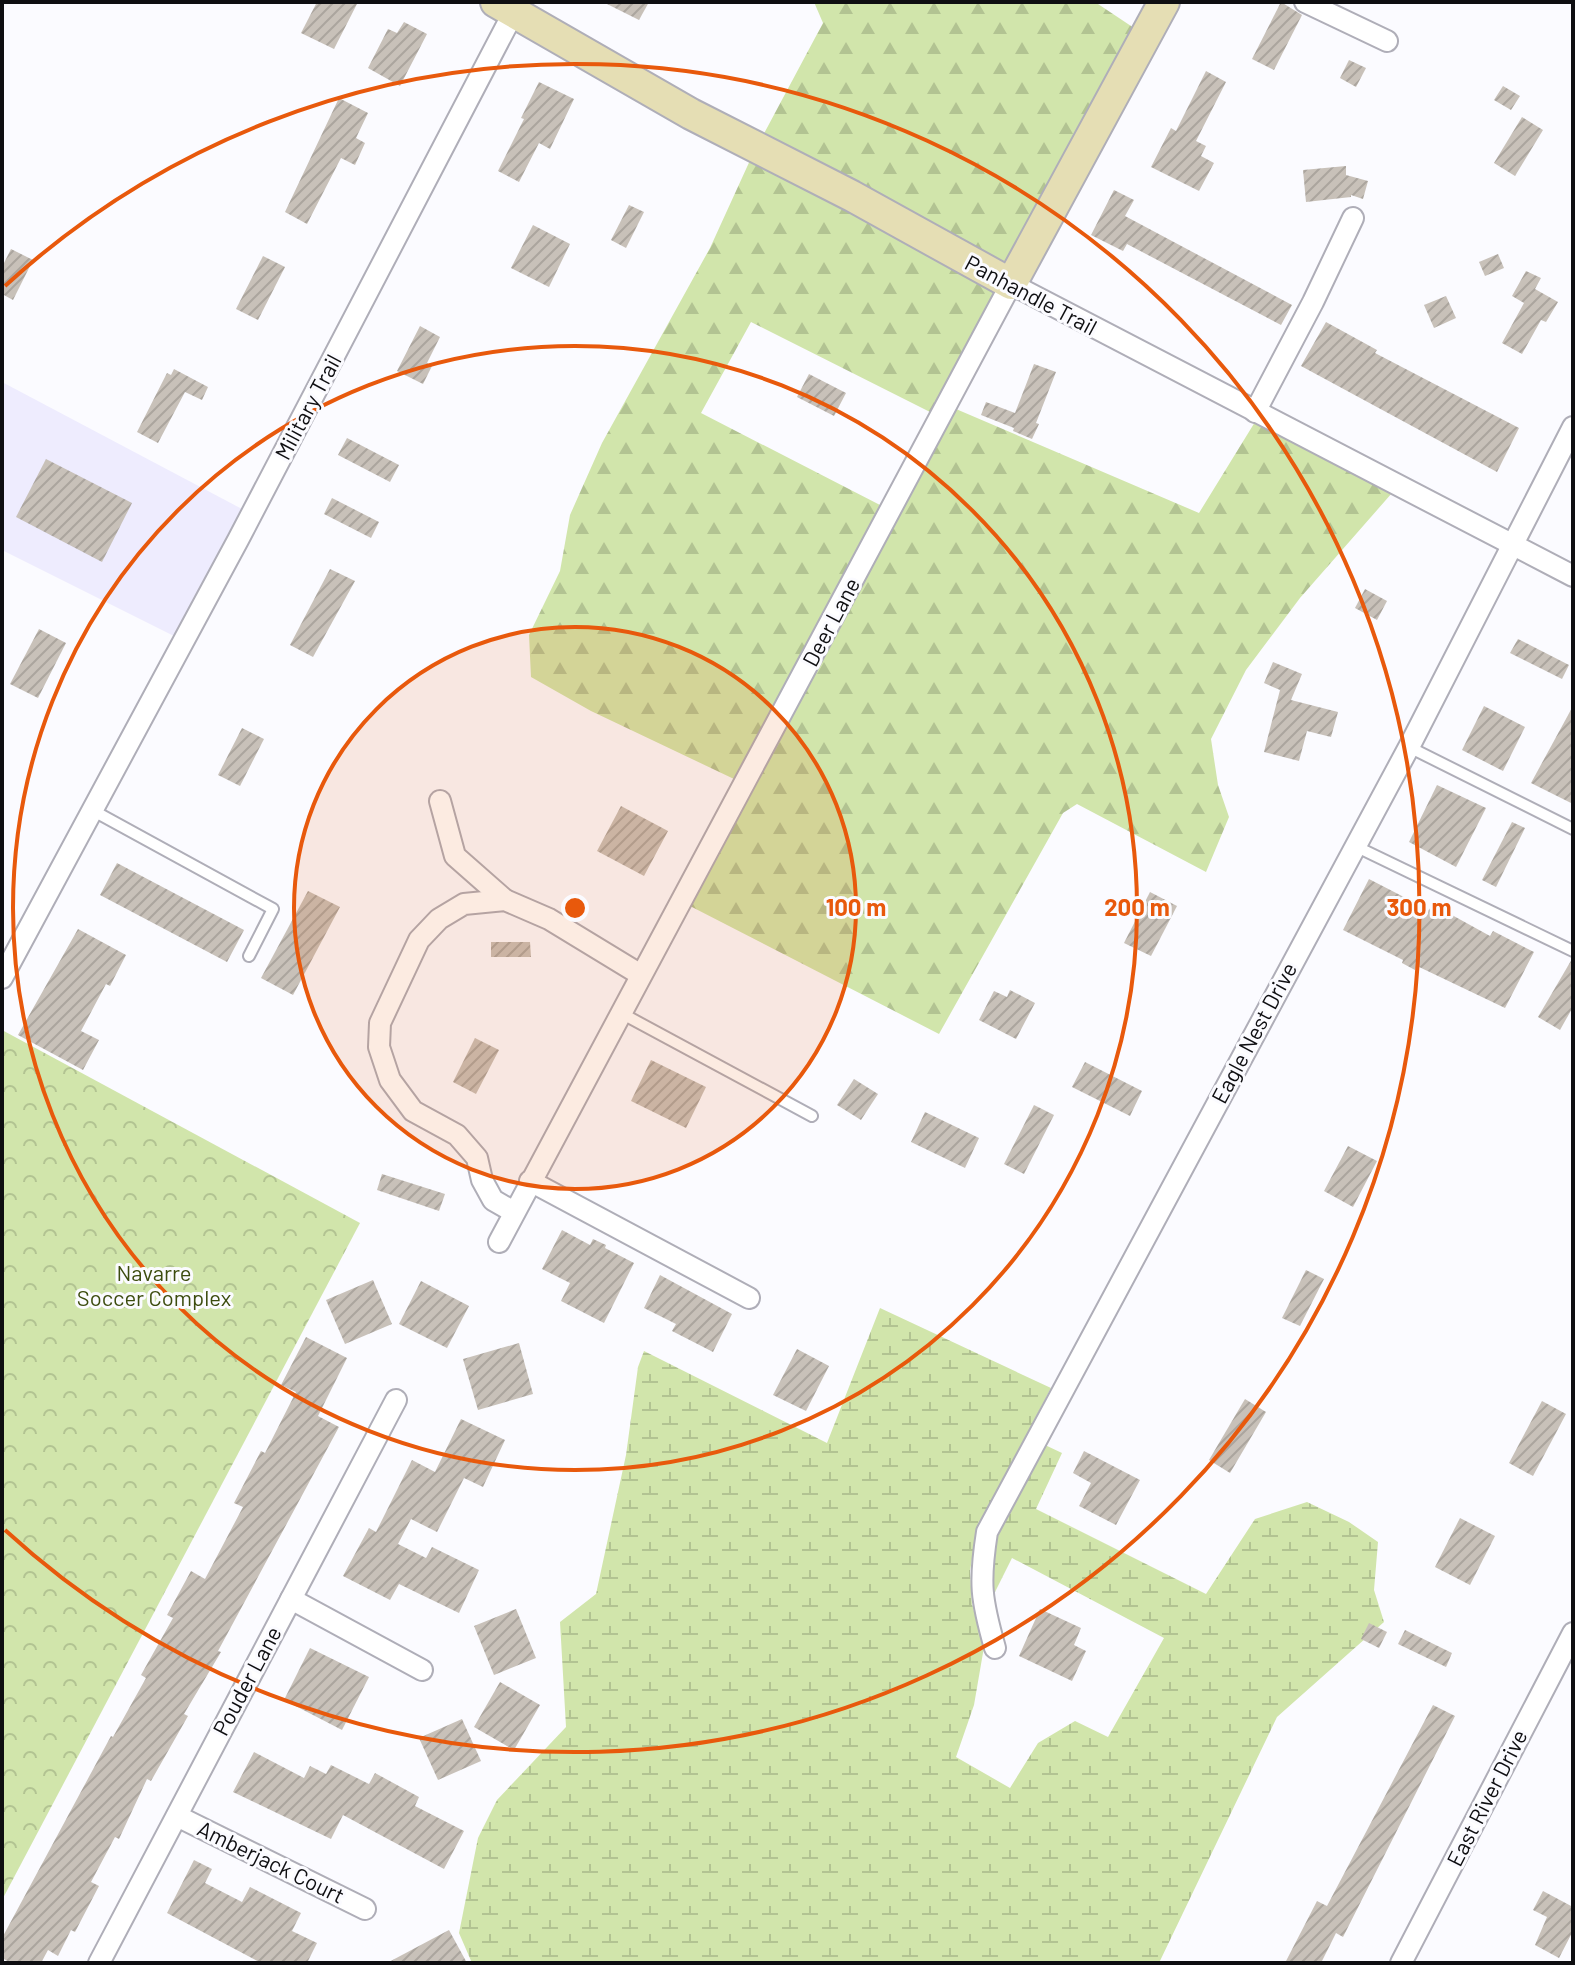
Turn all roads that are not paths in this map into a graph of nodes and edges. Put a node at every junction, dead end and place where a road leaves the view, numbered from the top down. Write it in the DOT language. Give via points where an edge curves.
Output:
graph roads {
  1 [pos="1164,2"];
  2 [pos="1305,2"];
  3 [pos="510,5"];
  4 [pos="1387,41"];
  5 [pos="1353,218"];
  6 [pos="1011,284"];
  7 [pos="1255,412"];
  8 [pos="1573,427"];
  9 [pos="1512,543"];
  10 [pos="1573,576"];
  11 [pos="1409,747"];
  12 [pos="440,801"];
  13 [pos="92,810"];
  14 [pos="1573,829"];
  15 [pos="1355,846"];
  16 [pos="505,900"];
  17 [pos="1573,951"];
  18 [pos="249,956"];
  19 [pos="641,975"];
  20 [pos="2,978"];
  21 [pos="621,1013"];
  22 [pos="812,1116"];
  23 [pos="530,1181"];
  24 [pos="514,1212"];
  25 [pos="499,1242"];
  26 [pos="749,1298"];
  27 [pos="396,1400"];
  28 [pos="291,1599"];
  29 [pos="1573,1633"];
  30 [pos="995,1648"];
  31 [pos="422,1670"];
  32 [pos="177,1816"];
  33 [pos="365,1909"];
  34 [pos="99,1963"];
  35 [pos="1401,1963"];
  1 -- 6 [label="street, Deer Lane"];
  2 -- 4 [label="street"];
  3 -- 6 [label="street, Panhandle Trail" via="691,114"];
  3 -- 13 [label="street, Military Trail" via="238,540"];
  5 -- 7 [label="street"];
  6 -- 7 [label="street, Panhandle Trail"];
  6 -- 19 [label="street, Deer Lane"];
  7 -- 9 [label="street, Panhandle Trail"];
  8 -- 9 [label="street, Eagle Nest Drive"];
  9 -- 10 [label="street, Panhandle Trail"];
  9 -- 11 [label="street, Eagle Nest Drive"];
  11 -- 14 [label="lane"];
  11 -- 15 [label="street, Eagle Nest Drive"];
  12 -- 16 [label="street" via="455,856"];
  13 -- 18 [label="lane" via="273,909"];
  13 -- 20 [label="street, Military Trail"];
  15 -- 17 [label="lane"];
  15 -- 30 [label="street, Eagle Nest Drive" via="987,1532 982,1605"];
  16 -- 19 [label="street" via="549,919"];
  16 -- 24 [label="street" via="464,904 419,940 380,1023 379,1047 390,1080 413,1111 457,1135 477,1158 493,1200"];
  19 -- 21 [label="street, Deer Lane"];
  21 -- 22 [label="lane"];
  21 -- 23 [label="street, Deer Lane"];
  23 -- 24 [label="street, Deer Lane"];
  23 -- 26 [label="street"];
  24 -- 25 [label="street, Deer Lane"];
  27 -- 28 [label="street, Pouder Lane"];
  28 -- 31 [label="street"];
  28 -- 32 [label="street, Pouder Lane"];
  29 -- 35 [label="street, East River Drive"];
  32 -- 33 [label="street, Amberjack Court"];
  32 -- 34 [label="street, Pouder Lane"];
}
